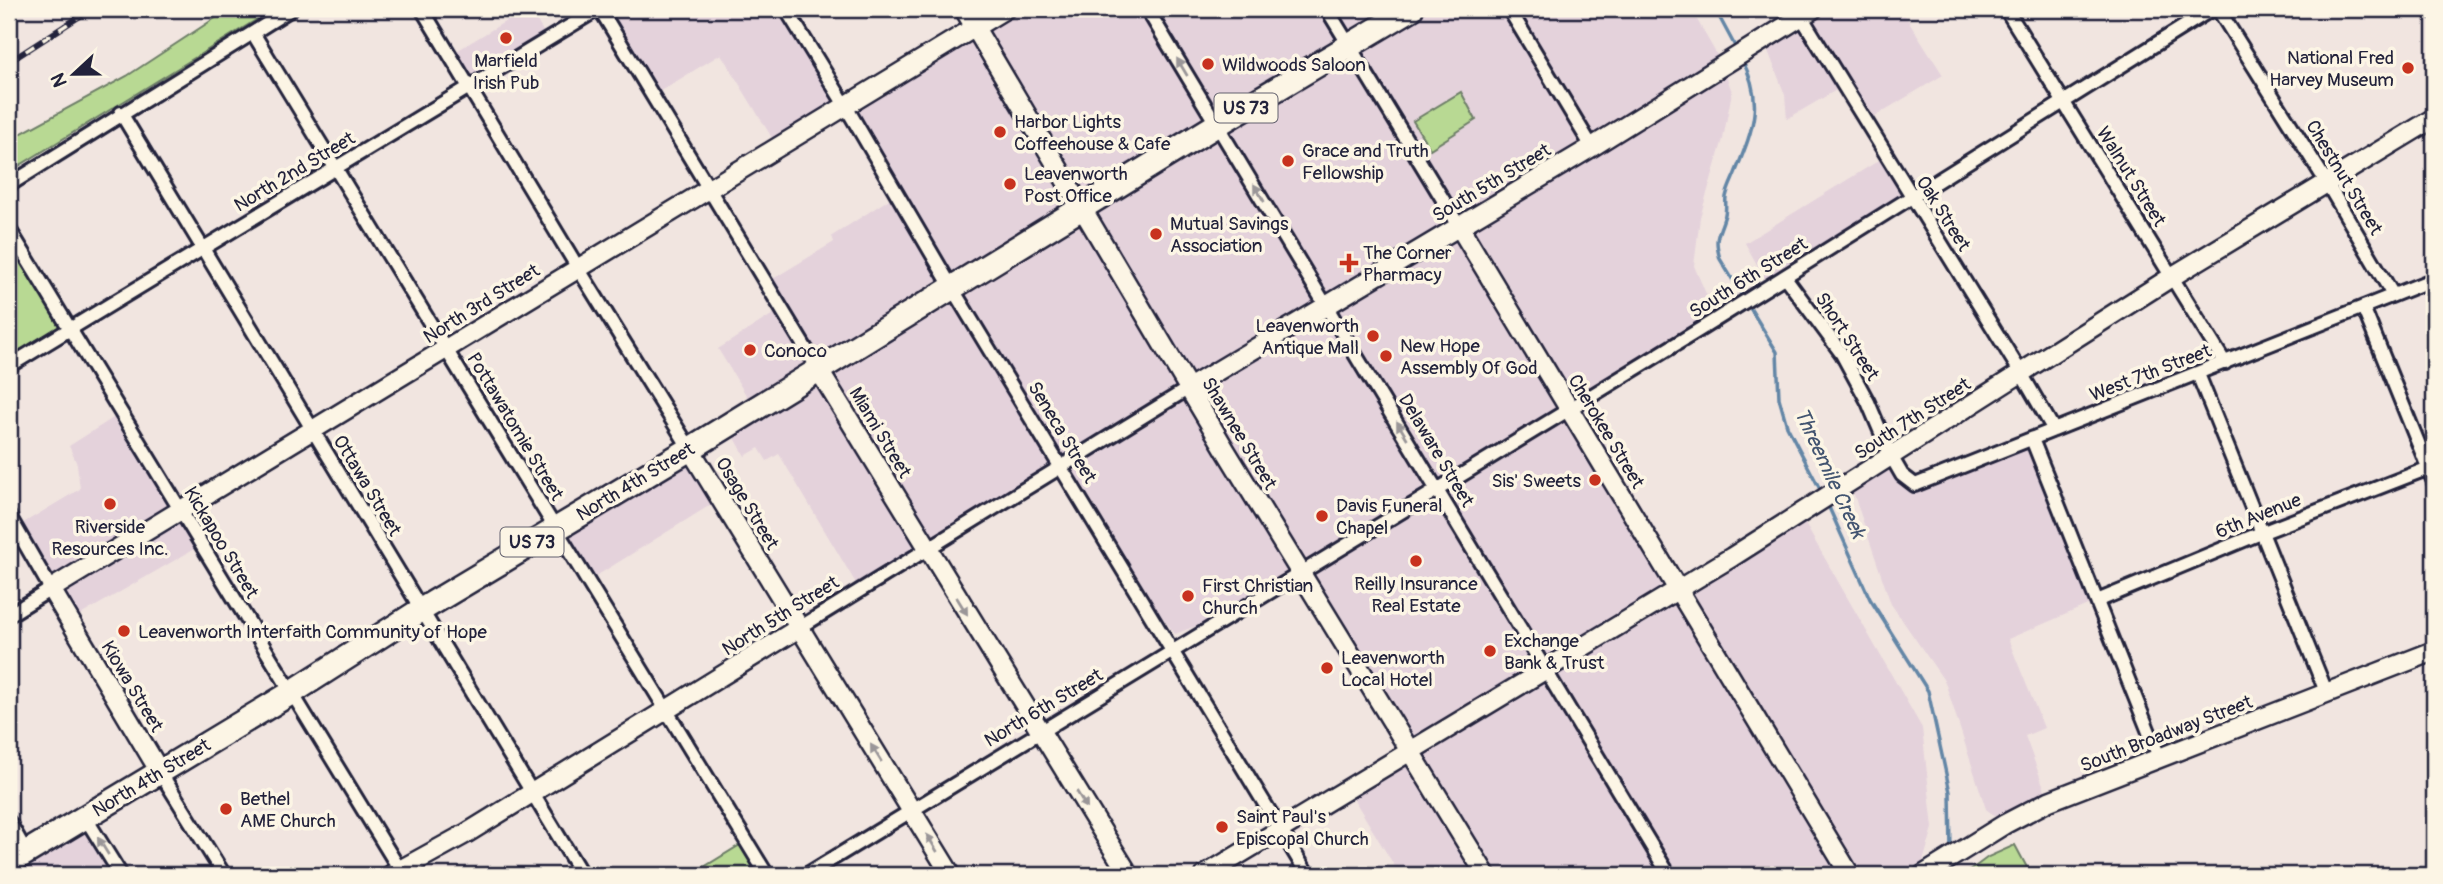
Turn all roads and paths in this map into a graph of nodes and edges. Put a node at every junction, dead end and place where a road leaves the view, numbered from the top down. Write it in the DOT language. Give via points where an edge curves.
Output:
graph roads {
  1 [pos="291,9"];
  2 [pos="422,9"];
  3 [pos="599,9"];
  4 [pos="786,9"];
  5 [pos="964,9"];
  6 [pos="1005,9"];
  7 [pos="1147,9"];
  8 [pos="1327,9"];
  9 [pos="1411,9"];
  10 [pos="1509,9"];
  11 [pos="2006,9"];
  12 [pos="2212,9"];
  13 [pos="2218,9"];
  14 [pos="1807,13"];
  15 [pos="975,27"];
  16 [pos="253,33"];
  17 [pos="1349,46"];
  18 [pos="470,88"];
  19 [pos="2064,104"];
  20 [pos="845,105"];
  21 [pos="121,113"];
  22 [pos="2434,118"];
  23 [pos="1218,124"];
  24 [pos="1592,147"];
  25 [pos="336,168"];
  26 [pos="2327,183"];
  27 [pos="9,185"];
  28 [pos="708,189"];
  29 [pos="1912,198"];
  30 [pos="1082,209"];
  31 [pos="1459,226"];
  32 [pos="9,229"];
  33 [pos="203,249"];
  34 [pos="578,268"];
  35 [pos="2173,276"];
  36 [pos="1785,277"];
  37 [pos="2434,279"];
  38 [pos="952,288"];
  39 [pos="2393,295"];
  40 [pos="1328,305"];
  41 [pos="2363,307"];
  42 [pos="70,329"];
  43 [pos="447,349"];
  44 [pos="2225,363"];
  45 [pos="9,366"];
  46 [pos="818,369"];
  47 [pos="2021,373"];
  48 [pos="2198,374"];
  49 [pos="1189,388"];
  50 [pos="1568,409"];
  51 [pos="313,430"];
  52 [pos="2054,430"];
  53 [pos="2032,439"];
  54 [pos="690,449"];
  55 [pos="1891,456"];
  56 [pos="1061,466"];
  57 [pos="2431,467"];
  58 [pos="2434,482"];
  59 [pos="1437,488"];
  60 [pos="180,511"];
  61 [pos="9,516"];
  62 [pos="556,528"];
  63 [pos="2261,533"];
  64 [pos="926,548"];
  65 [pos="1301,572"];
  66 [pos="51,589"];
  67 [pos="1678,589"];
  68 [pos="2097,601"];
  69 [pos="421,610"];
  70 [pos="9,615"];
  71 [pos="799,628"];
  72 [pos="2434,651"];
  73 [pos="1172,652"];
  74 [pos="1546,669"];
  75 [pos="291,693"];
  76 [pos="2327,694"];
  77 [pos="667,710"];
  78 [pos="1039,731"];
  79 [pos="1409,750"];
  80 [pos="2159,757"];
  81 [pos="160,772"];
  82 [pos="531,793"];
  83 [pos="912,811"];
  84 [pos="85,817"];
  85 [pos="9,822"];
  86 [pos="1280,829"];
  87 [pos="18,857"];
  88 [pos="398,873"];
  89 [pos="121,875"];
  90 [pos="224,875"];
  91 [pos="582,875"];
  92 [pos="767,875"];
  93 [pos="806,875"];
  94 [pos="951,875"];
  95 [pos="1129,875"];
  96 [pos="1205,875"];
  97 [pos="1308,875"];
  98 [pos="1486,875"];
  99 [pos="1669,875"];
  100 [pos="1850,875"];
  101 [pos="1923,875"];
  1 -- 16 [label="street"];
  2 -- 18 [label="street, Osage Street"];
  3 -- 18 [label="street, North 2nd Street"];
  3 -- 28 [label="street, Miami Street"];
  4 -- 20 [label="street, Seneca Street"];
  5 -- 15 [label="street, Shawnee Street"];
  6 -- 15 [label="street, North 3rd Street"];
  23 -- 7 [label="street, Delaware Street, one-way"];
  8 -- 17 [label="street, Cherokee Street"];
  9 -- 17 [label="highway, US 73"];
  10 -- 24 [label="street"];
  11 -- 19 [label="street, Walnut Street"];
  12 -- 19 [label="street, South 6th Street"];
  13 -- 26 [label="street, Chestnut Street"];
  14 -- 24 [label="street, South 5th Street"];
  14 -- 29 [label="street, Oak Street"];
  15 -- 20 [label="street, North 3rd Street"];
  15 -- 30 [label="street, Shawnee Street"];
  16 -- 21 [label="street"];
  16 -- 25 [label="street, Pottawatomie Street"];
  17 -- 23 [label="highway, US 73"];
  17 -- 31 [label="street, Cherokee Street"];
  18 -- 25 [label="street, North 2nd Street"];
  18 -- 34 [label="street, Osage Street"];
  19 -- 29 [label="street, South 6th Street"];
  19 -- 35 [label="street, Walnut Street"];
  20 -- 28 [label="street, North 3rd Street"];
  20 -- 38 [label="street, Seneca Street"];
  21 -- 27 [label="street"];
  21 -- 33 [label="street, Ottawa Street"];
  22 -- 26 [label="street, South 7th Street"];
  23 -- 30 [label="highway, US 73"];
  40 -- 23 [label="street, Delaware Street, one-way"];
  24 -- 31 [label="street, South 5th Street"];
  25 -- 33 [label="street, North 2nd Street"];
  25 -- 43 [label="street, Pottawatomie Street"];
  26 -- 35 [label="street, South 7th Street"];
  26 -- 39 [label="street, Chestnut Street"];
  28 -- 34 [label="street, North 3rd Street"];
  28 -- 46 [label="street, Miami Street"];
  29 -- 36 [label="street, South 6th Street"];
  29 -- 47 [label="street, Oak Street"];
  30 -- 38 [label="highway, North 4th Street / US 73"];
  30 -- 49 [label="street, Shawnee Street"];
  31 -- 40 [label="street, South 5th Street"];
  31 -- 50 [label="street, Cherokee Street"];
  32 -- 42 [label="street, Kickapoo Street"];
  33 -- 42 [label="street, North 2nd Street"];
  33 -- 51 [label="street, Ottawa Street"];
  34 -- 43 [label="street, North 3rd Street"];
  34 -- 54 [label="street, Osage Street"];
  35 -- 44 [label="street, Walnut Street"];
  35 -- 47 [label="street, South 7th Street"];
  36 -- 50 [label="street, South 6th Street"];
  36 -- 55 [label="street, Short Street" via="1842,354"];
  37 -- 39 [label="street, West 7th Street"];
  38 -- 46 [label="highway, North 4th Street / US 73"];
  38 -- 56 [label="street, Seneca Street"];
  39 -- 41 [label="street, West 7th Street"];
  40 -- 49 [label="street, South 5th Street"];
  59 -- 40 [label="street, Delaware Street, one-way"];
  41 -- 44 [label="street, West 7th Street"];
  41 -- 57 [label="street"];
  42 -- 45 [label="street, North 2nd Street"];
  42 -- 60 [label="street, Kickapoo Street"];
  43 -- 51 [label="street, North 3rd Street"];
  43 -- 62 [label="street, Pottawatomie Street"];
  44 -- 48 [label="street, West 7th Street"];
  46 -- 54 [label="highway, North 4th Street / US 73"];
  46 -- 64 [label="street, Miami Street"];
  47 -- 52 [label="street, Oak Street"];
  47 -- 55 [label="street, South 7th Street"];
  48 -- 52 [label="street, West 7th Street"];
  48 -- 63 [label="street"];
  49 -- 56 [label="street, North 5th Street"];
  49 -- 65 [label="street, Shawnee Street"];
  50 -- 59 [label="street, South 6th Street"];
  50 -- 67 [label="street, Cherokee Street"];
  51 -- 60 [label="street, North 3rd Street"];
  51 -- 69 [label="street, Ottawa Street"];
  52 -- 53 [label="street, West 7th Street"];
  53 -- 55 [label="street, West 7th Street" via="1915,485 1902,475"];
  53 -- 68 [label="street"];
  54 -- 62 [label="highway, North 4th Street / US 73"];
  54 -- 71 [label="street, Osage Street"];
  55 -- 67 [label="street, South 7th Street"];
  56 -- 64 [label="street, North 5th Street"];
  56 -- 73 [label="street, Seneca Street"];
  57 -- 58 [label="street"];
  57 -- 63 [label="street, 6th Avenue"];
  59 -- 65 [label="street, South 6th Street"];
  59 -- 74 [label="street, Delaware Street"];
  60 -- 66 [label="street, North 3rd Street"];
  60 -- 75 [label="street, Kickapoo Street"];
  61 -- 66 [label="street, Kiowa Street"];
  62 -- 69 [label="highway, North 4th Street / US 73"];
  62 -- 77 [label="street, Pottawatomie Street"];
  63 -- 68 [label="street, 6th Avenue"];
  63 -- 76 [label="street"];
  64 -- 71 [label="street, North 5th Street"];
  64 -- 78 [label="street, Miami Street, one-way"];
  65 -- 73 [label="street, North 6th Street"];
  65 -- 79 [label="street, Shawnee Street"];
  66 -- 70 [label="street, North 3rd Street"];
  66 -- 81 [label="street, Kiowa Street"];
  67 -- 74 [label="street, South 7th Street"];
  67 -- 100 [label="street, Cherokee Street"];
  68 -- 80 [label="street"];
  69 -- 75 [label="highway, North 4th Street / US 73"];
  69 -- 82 [label="street, Ottawa Street"];
  71 -- 77 [label="street, North 5th Street"];
  83 -- 71 [label="street, Osage Street, one-way"];
  72 -- 76 [label="street, South Broadway Street"];
  73 -- 78 [label="street, North 6th Street"];
  73 -- 86 [label="street, Seneca Street"];
  74 -- 79 [label="street, South 7th Street"];
  74 -- 99 [label="street, Delaware Street"];
  75 -- 81 [label="highway, North 4th Street / US 73"];
  75 -- 88 [label="street, Kickapoo Street"];
  76 -- 80 [label="street, South Broadway Street"];
  77 -- 82 [label="street, North 5th Street"];
  77 -- 92 [label="street, Pottawatomie Street"];
  78 -- 83 [label="street, North 6th Street"];
  78 -- 95 [label="street, Miami Street, one-way"];
  79 -- 86 [label="street, South 7th Street"];
  79 -- 98 [label="street, Shawnee Street"];
  80 -- 101 [label="street, South Broadway Street" via="2049,801"];
  81 -- 84 [label="highway, North 4th Street / US 73"];
  81 -- 90 [label="street, Kiowa Street"];
  82 -- 88 [label="street, North 5th Street"];
  82 -- 91 [label="street, Ottawa Street"];
  83 -- 93 [label="street, North 6th Street"];
  94 -- 83 [label="street, Osage Street, one-way"];
  84 -- 87 [label="highway, North 4th Street / US 73"];
  89 -- 84 [label="street, one-way"];
  85 -- 87 [label="street"];
  86 -- 96 [label="street, South 7th Street"];
  86 -- 97 [label="street, Seneca Street"];
}
